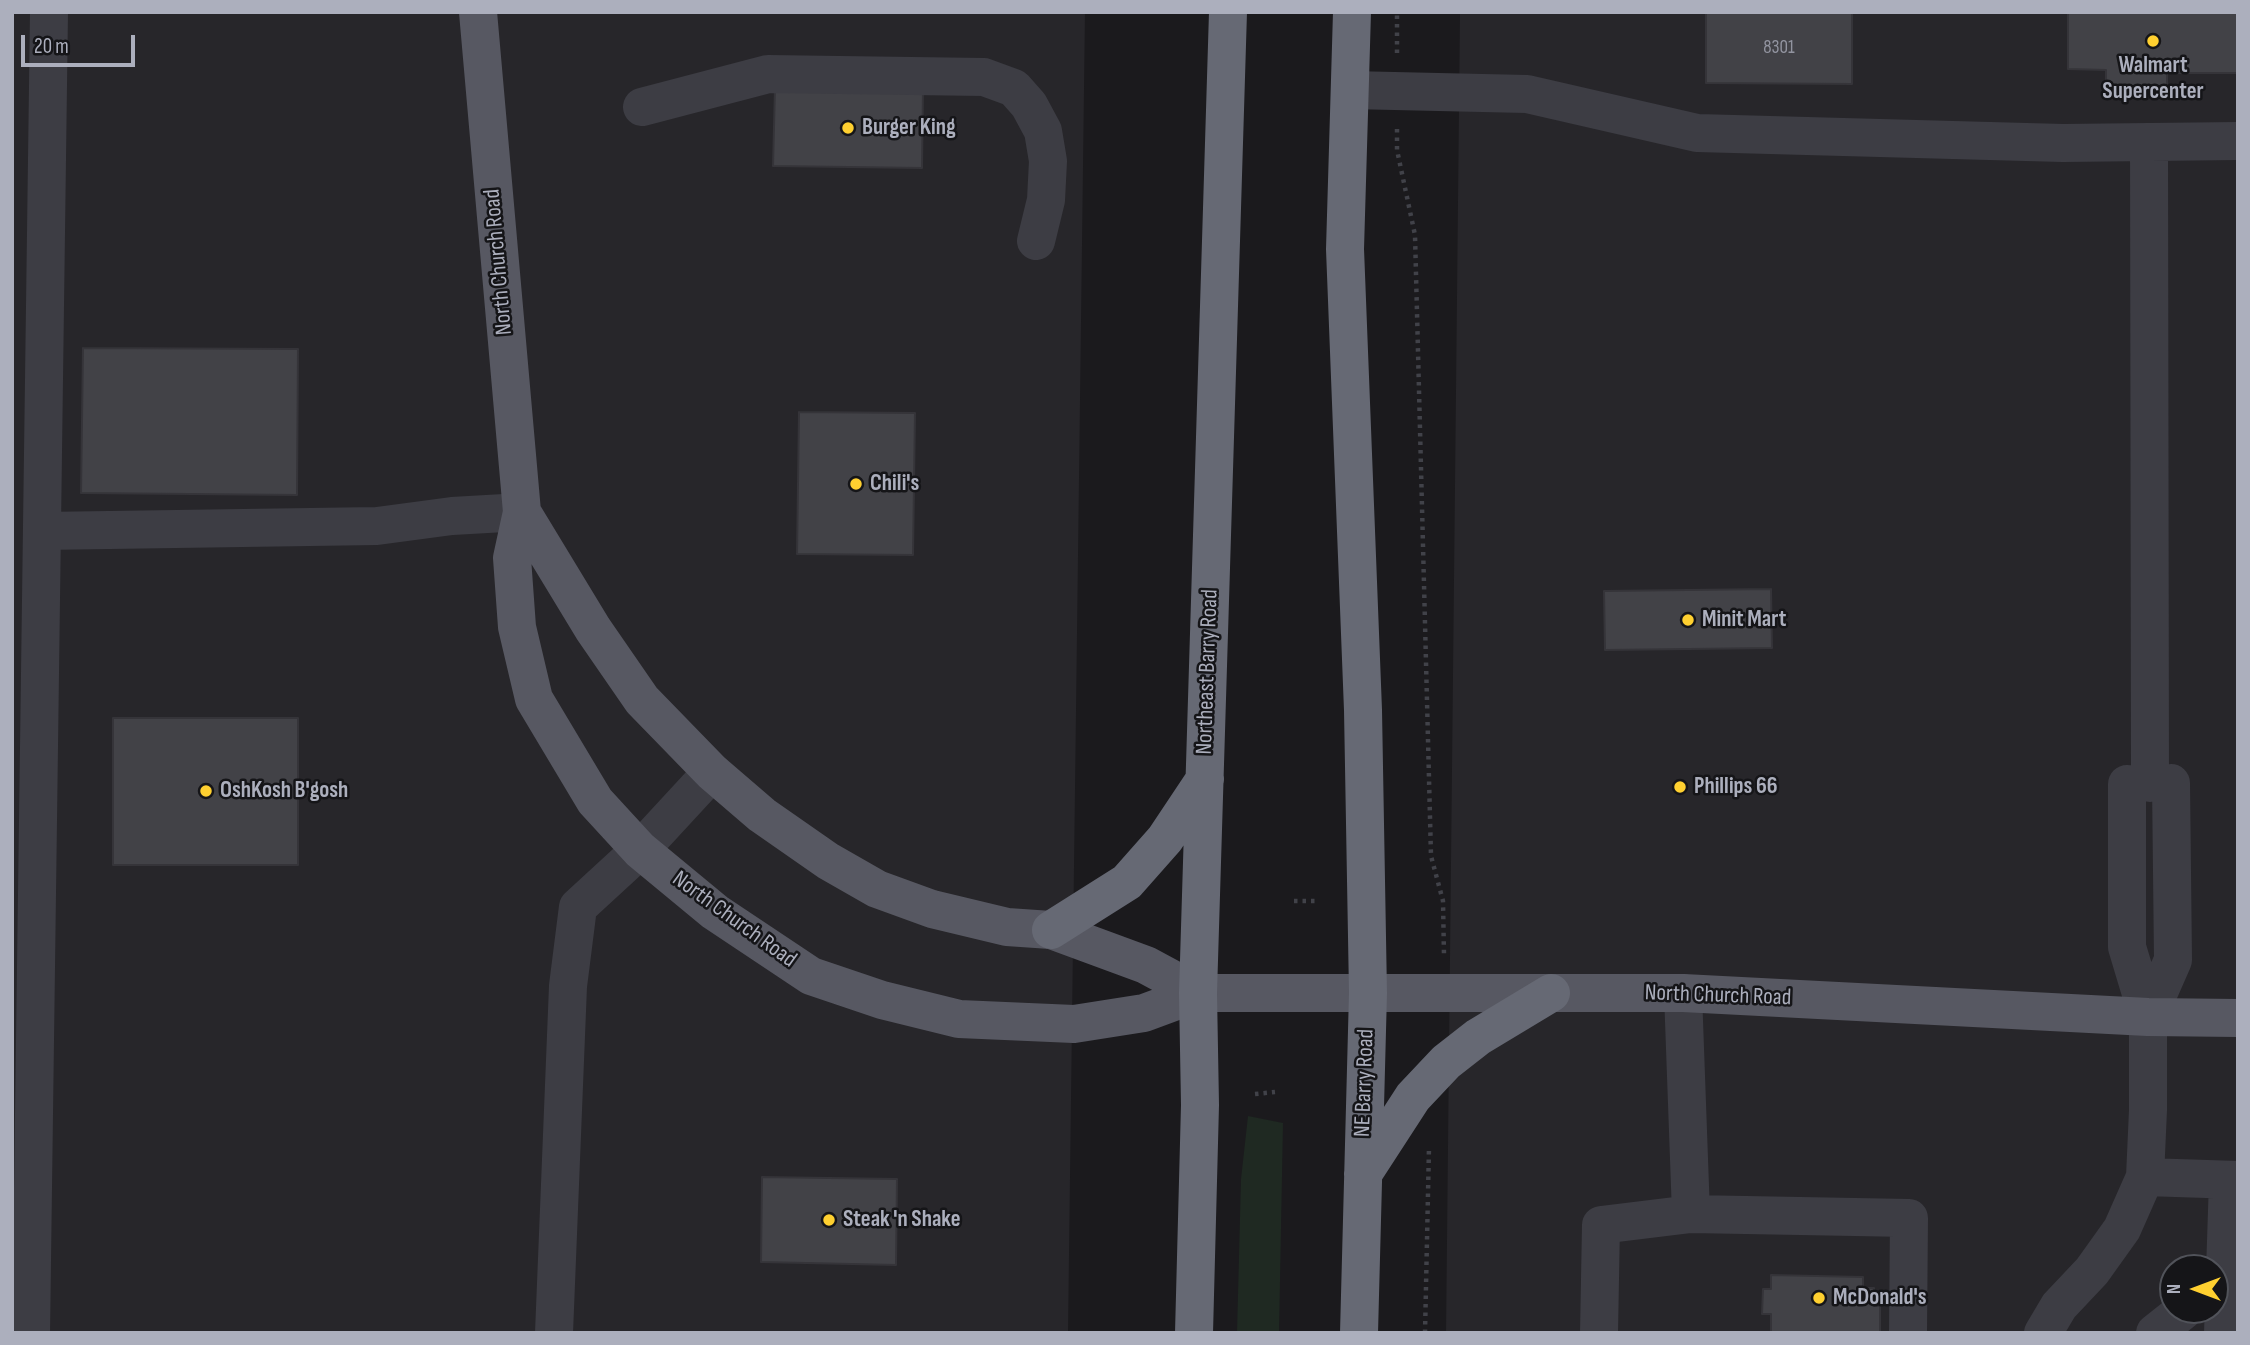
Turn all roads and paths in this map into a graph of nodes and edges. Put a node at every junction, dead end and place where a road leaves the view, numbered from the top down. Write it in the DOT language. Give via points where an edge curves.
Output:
graph roads {
  1 [pos="49,12"];
  2 [pos="478,12"];
  3 [pos="1228,12"];
  4 [pos="1352,12"];
  5 [pos="1397,12"];
  6 [pos="1397,57"];
  7 [pos="1350,90"];
  8 [pos="642,107"];
  9 [pos="2238,141"];
  10 [pos="2150,142"];
  11 [pos="1397,150"];
  12 [pos="1035,241"];
  13 [pos="522,512"];
  14 [pos="42,531"];
  15 [pos="712,772"];
  16 [pos="1205,779"];
  17 [pos="640,850"];
  18 [pos="1294,901"];
  19 [pos="1316,901"];
  20 [pos="1443,901"];
  21 [pos="1051,930"];
  22 [pos="1198,993"];
  23 [pos="1368,993"];
  24 [pos="1551,993"];
  25 [pos="1683,993"];
  26 [pos="2148,1017"];
  27 [pos="2238,1018"];
  28 [pos="1275,1092"];
  29 [pos="1255,1094"];
  30 [pos="1429,1145"];
  31 [pos="1363,1174"];
  32 [pos="2145,1177"];
  33 [pos="2233,1180"];
  34 [pos="1691,1214"];
  35 [pos="2224,1254"];
  36 [pos="31,1333"];
  37 [pos="554,1333"];
  38 [pos="1194,1333"];
  39 [pos="1359,1333"];
  40 [pos="1425,1333"];
  41 [pos="1599,1333"];
  42 [pos="1908,1333"];
  43 [pos="2043,1333"];
  1 -- 14 [label="street"];
  2 -- 13 [label="main road, North Church Road"];
  3 -- 16 [label="highway, Northeast Barry Road"];
  4 -- 7 [label="highway"];
  5 -- 6 [label="path"];
  7 -- 10 [label="street" via="1527,94 1697,133"];
  7 -- 23 [label="highway" via="1345,249 1363,710"];
  8 -- 12 [label="street" via="768,74 984,78 1010,86 1029,104 1043,131 1048,161 1046,200"];
  9 -- 10 [label="street"];
  10 -- 26 [label="street" via="2149,783 2173,960"];
  11 -- 20 [label="path" via="1415,235 1431,856"];
  13 -- 14 [label="street" via="377,526"];
  13 -- 15 [label="main road, North Church Road" via="642,700"];
  13 -- 17 [label="main road, North Church Road" via="512,558 517,627 534,699 594,801"];
  14 -- 36 [label="street"];
  15 -- 17 [label="street"];
  15 -- 21 [label="main road, North Church Road" via="828,861 877,889 932,909 1007,927"];
  16 -- 21 [label="highway" via="1166,839 1127,881"];
  16 -- 22 [label="highway, Northeast Barry Road"];
  17 -- 22 [label="main road, North Church Road" via="715,912 811,976 959,1020 1074,1024 1144,1013"];
  17 -- 37 [label="street" via="578,907 568,986"];
  18 -- 19 [label="path"];
  21 -- 22 [label="main road, North Church Road" via="1146,965"];
  22 -- 23 [label="main road, North Church Road"];
  22 -- 38 [label="highway, Northeast Barry Road"];
  23 -- 24 [label="main road, North Church Road"];
  23 -- 31 [label="highway, NE Barry Road"];
  24 -- 25 [label="main road, North Church Road"];
  24 -- 31 [label="highway" via="1446,1062 1413,1097"];
  25 -- 26 [label="main road, North Church Road"];
  25 -- 34 [label="street"];
  26 -- 27 [label="main road, North Church Road"];
  26 -- 32 [label="street"];
  28 -- 29 [label="path"];
  30 -- 40 [label="path"];
  31 -- 39 [label="highway"];
  32 -- 33 [label="street"];
  32 -- 43 [label="street" via="2122,1229 2059,1306"];
  33 -- 35 [label="street"];
  34 -- 41 [label="street" via="1601,1225"];
  34 -- 42 [label="street" via="1909,1218"];
}
